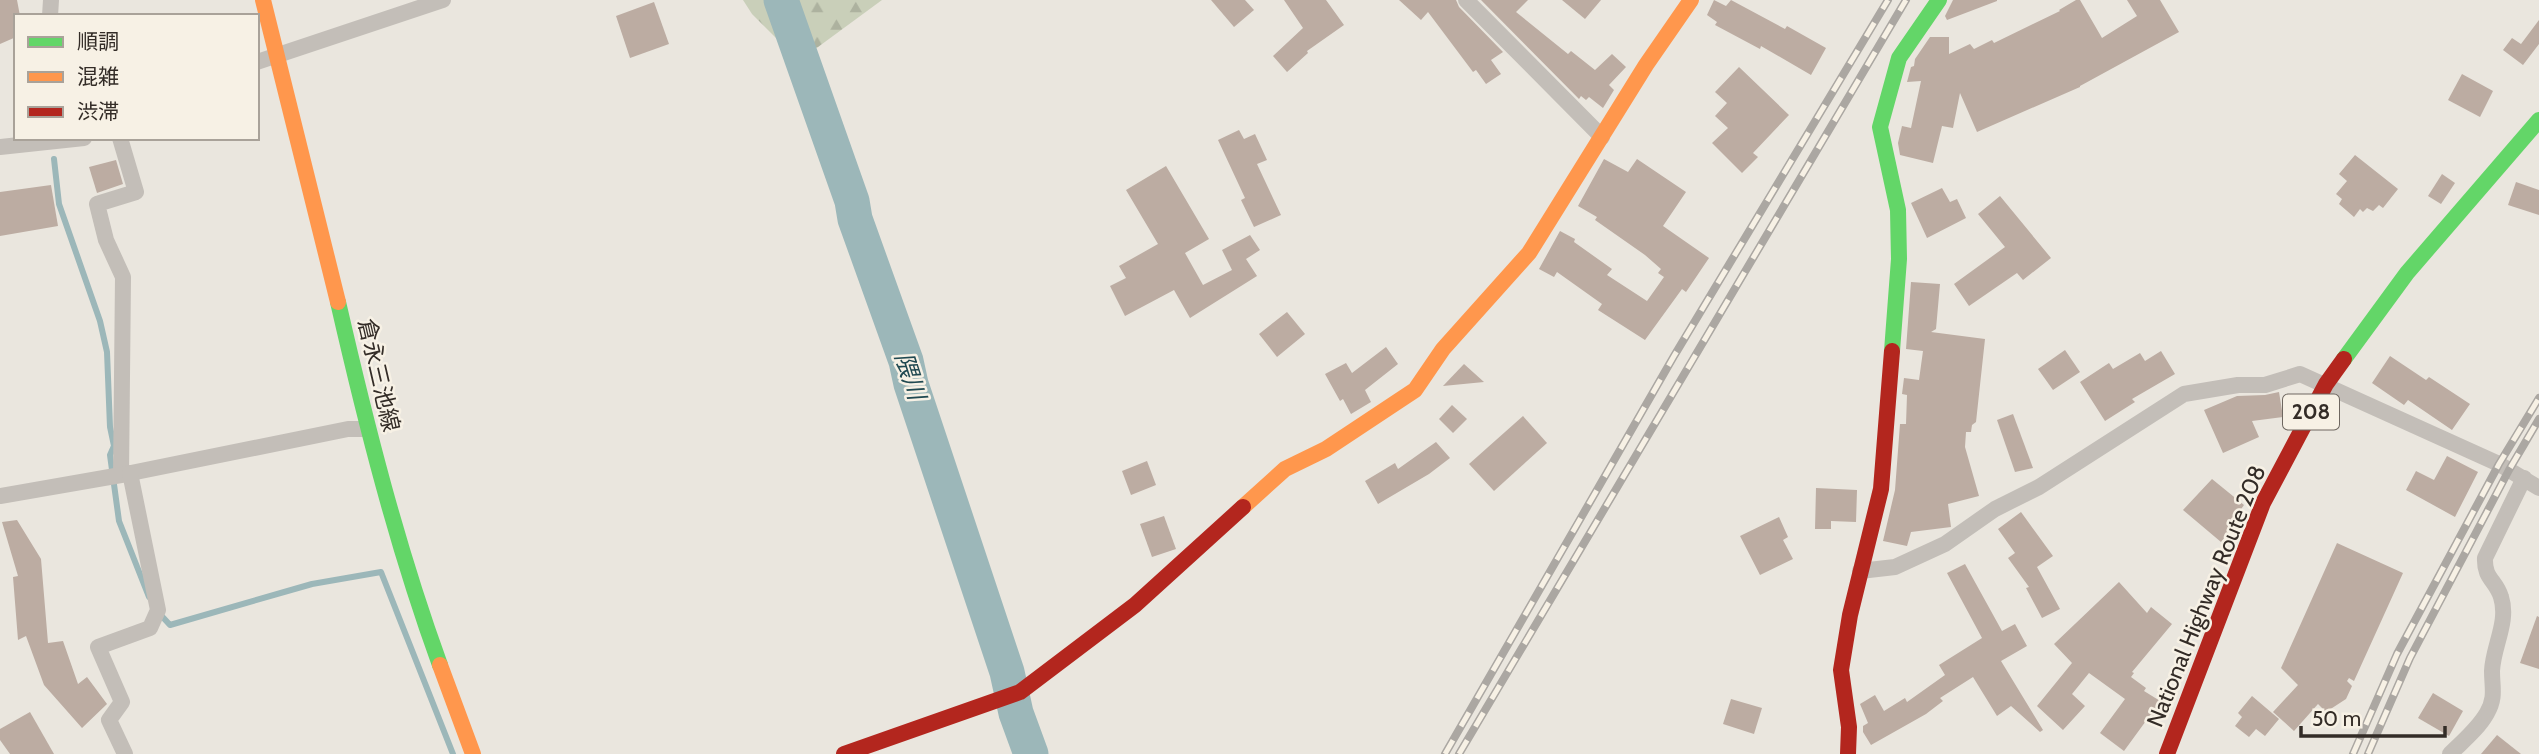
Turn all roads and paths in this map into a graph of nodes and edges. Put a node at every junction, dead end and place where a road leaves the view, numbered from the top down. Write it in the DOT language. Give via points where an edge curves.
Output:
graph roads {
  1 [pos="262,0"];
  2 [pos="443,0"];
  3 [pos="1466,0"];
  4 [pos="1691,0"];
  5 [pos="1939,0"];
  6 [pos="276,57"];
  7 [pos="259,61"];
  8 [pos="2539,120"];
  9 [pos="1602,137"];
  10 [pos="65,140"];
  11 [pos="121,140"];
  12 [pos="0,147"];
  13 [pos="2326,384"];
  14 [pos="367,429"];
  15 [pos="126,474"];
  16 [pos="2524,478"];
  17 [pos="2539,488"];
  18 [pos="0,496"];
  19 [pos="1860,571"];
  20 [pos="125,754"];
  21 [pos="473,754"];
  22 [pos="844,754"];
  23 [pos="1849,754"];
  24 [pos="2167,754"];
  25 [pos="2451,754"];
  1 -- 6 [label="main road, 倉永三池線"];
  2 -- 6 [label="street"];
  3 -- 9 [label="street"];
  4 -- 9 [label="main road"];
  5 -- 19 [label="main road" via="1899,58 1880,127 1898,210 1899,259 1881,489"];
  6 -- 7 [label="street"];
  6 -- 14 [label="main road, 倉永三池線" via="322,229"];
  8 -- 13 [label="main road, National Highway Route 208 / 208" via="2407,273"];
  9 -- 22 [label="main road" via="1529,253 1443,349 1415,390 1326,449 1285,469 1135,605 1020,692"];
  10 -- 12 [label="street"];
  11 -- 15 [label="street" via="136,192 97,204 106,240 123,277"];
  13 -- 16 [label="street"];
  13 -- 19 [label="street" via="2300,374 2265,385 2184,394 1945,544 1895,567"];
  13 -- 24 [label="main road, National Highway Route 208 / 208" via="2263,503"];
  14 -- 15 [label="street"];
  14 -- 21 [label="main road, 倉永三池線" via="421,613"];
  15 -- 18 [label="street"];
  15 -- 20 [label="street" via="158,610 150,628 98,647 122,702 108,720"];
  16 -- 17 [label="street"];
  16 -- 25 [label="street" via="2484,558 2484,572 2501,595 2503,616 2492,671 2494,692 2487,713"];
  19 -- 23 [label="main road" via="1841,670"];
}
